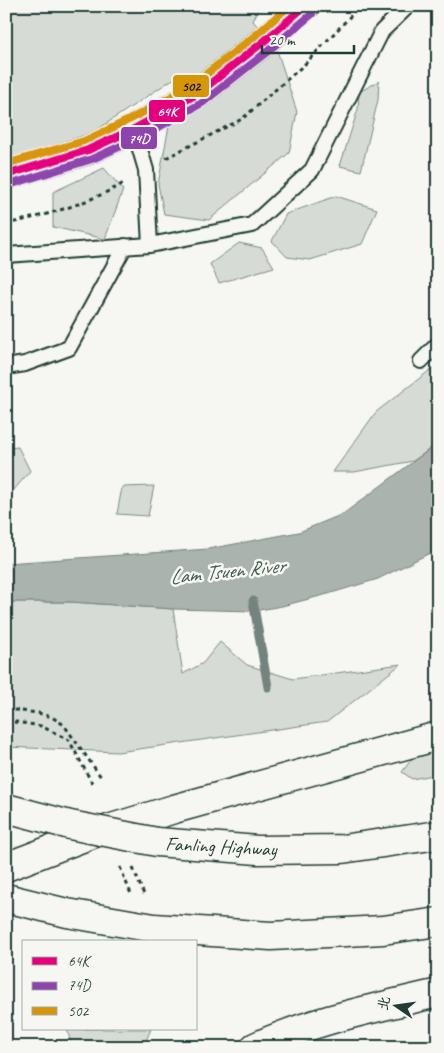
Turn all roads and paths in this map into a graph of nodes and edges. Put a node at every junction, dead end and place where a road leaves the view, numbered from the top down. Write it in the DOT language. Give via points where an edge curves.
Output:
graph roads {
  1 [pos="306,6"];
  2 [pos="360,6"];
  3 [pos="408,6"];
  4 [pos="134,129"];
  5 [pos="173,154"];
  6 [pos="6,176"];
  7 [pos="119,186"];
  8 [pos="6,224"];
  9 [pos="150,245"];
  10 [pos="124,246"];
  11 [pos="6,255"];
  12 [pos="438,344"];
  13 [pos="421,361"];
  14 [pos="6,367"];
  15 [pos="6,711"];
  16 [pos="6,723"];
  17 [pos="438,736"];
  18 [pos="101,777"];
  19 [pos="92,783"];
  20 [pos="6,808"];
  21 [pos="438,835"];
  22 [pos="6,867"];
  23 [pos="6,898"];
  24 [pos="438,922"];
  25 [pos="438,993"];
  26 [pos="255,1047"];
  1 -- 4 [label="main road" via="197,94"];
  2 -- 5 [label="path" via="306,63 242,119"];
  3 -- 9 [label="lane" via="382,31 312,170 252,225"];
  4 -- 6 [label="main road" via="88,150"];
  4 -- 9 [label="lane" via="146,170"];
  7 -- 8 [label="path" via="88,201"];
  9 -- 10 [label="lane"];
  10 -- 11 [label="lane"];
  10 -- 14 [label="lane" via="69,348 25,364"];
  12 -- 13 [label="lane"];
  15 -- 18 [label="path" via="38,713 64,724"];
  16 -- 19 [label="path" via="41,726 69,740"];
  17 -- 22 [label="main road" via="174,809 92,834"];
  20 -- 21 [label="main road, Fanling Highway, bridge" via="70,825 157,842 258,850 342,849"];
  23 -- 24 [label="main road, bridge" via="67,913 154,928 271,936 383,930"];
  25 -- 26 [label="main road" via="344,1016"];
}
